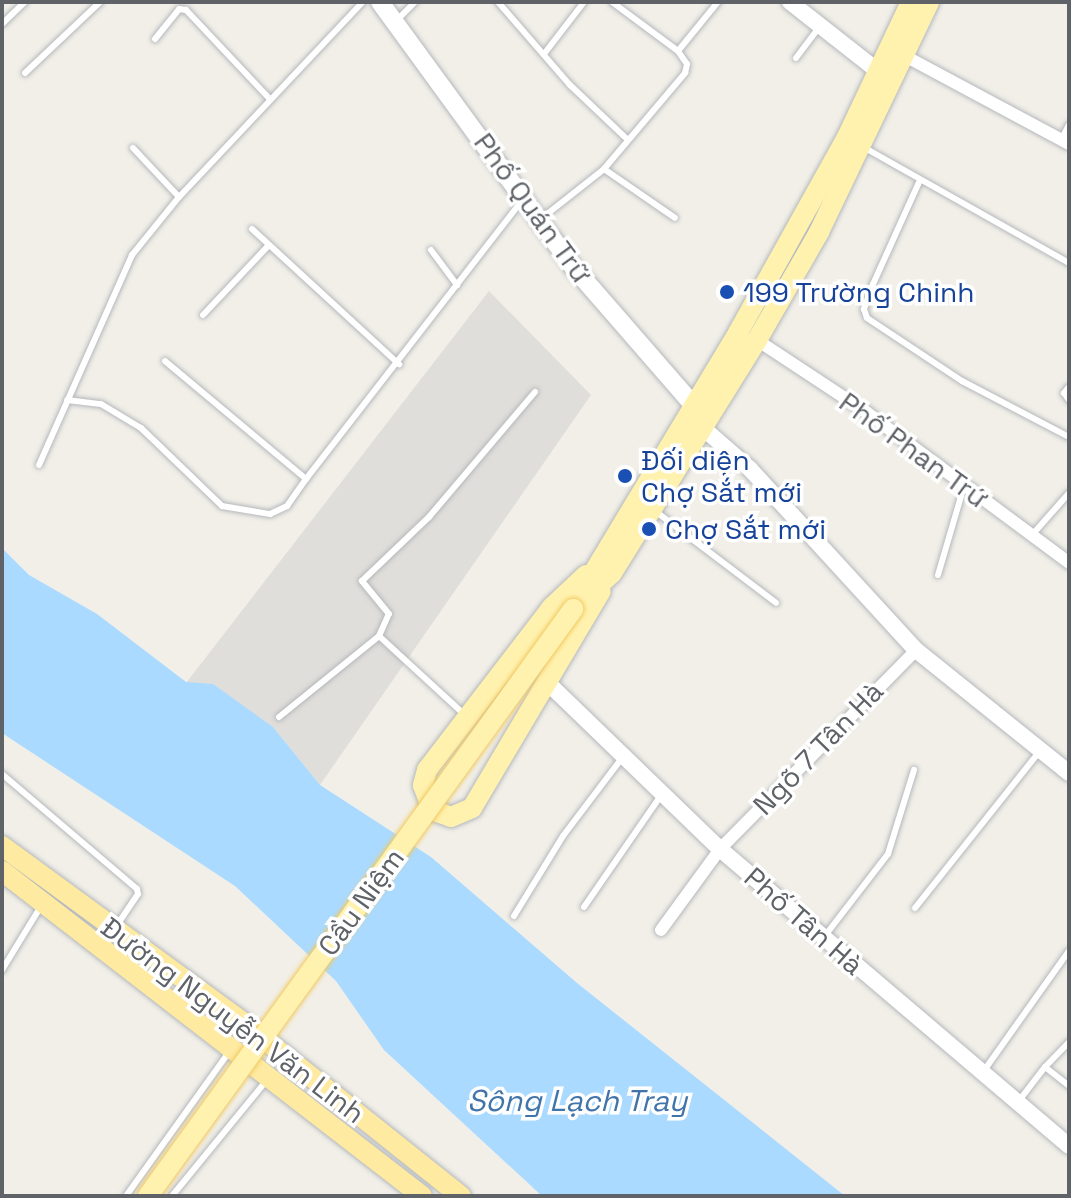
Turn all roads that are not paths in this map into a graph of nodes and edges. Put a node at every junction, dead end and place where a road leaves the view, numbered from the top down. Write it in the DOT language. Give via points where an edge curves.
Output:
graph roads {
  1 [pos="25,2"];
  2 [pos="100,2"];
  3 [pos="363,2"];
  4 [pos="380,2"];
  5 [pos="415,2"];
  6 [pos="498,2"];
  7 [pos="584,2"];
  8 [pos="612,2"];
  9 [pos="718,2"];
  10 [pos="790,2"];
  11 [pos="911,2"];
  12 [pos="929,2"];
  13 [pos="395,22"];
  14 [pos="2,24"];
  15 [pos="820,26"];
  16 [pos="155,39"];
  17 [pos="678,51"];
  18 [pos="544,54"];
  19 [pos="905,56"];
  20 [pos="796,58"];
  21 [pos="879,72"];
  22 [pos="25,73"];
  23 [pos="270,99"];
  24 [pos="1069,125"];
  25 [pos="627,139"];
  26 [pos="1065,142"];
  27 [pos="861,147"];
  28 [pos="133,148"];
  29 [pos="604,169"];
  30 [pos="920,180"];
  31 [pos="179,197"];
  32 [pos="524,198"];
  33 [pos="675,218"];
  34 [pos="539,220"];
  35 [pos="252,229"];
  36 [pos="269,245"];
  37 [pos="431,250"];
  38 [pos="1069,263"];
  39 [pos="457,285"];
  40 [pos="203,315"];
  41 [pos="757,340"];
  42 [pos="165,361"];
  43 [pos="399,364"];
  44 [pos="1069,387"];
  45 [pos="535,392"];
  46 [pos="67,400"];
  47 [pos="1069,400"];
  48 [pos="695,407"];
  49 [pos="703,428"];
  50 [pos="1069,437"];
  51 [pos="39,465"];
  52 [pos="306,479"];
  53 [pos="964,486"];
  54 [pos="1069,493"];
  55 [pos="652,510"];
  56 [pos="1032,535"];
  57 [pos="1069,563"];
  58 [pos="603,569"];
  59 [pos="938,575"];
  60 [pos="776,603"];
  61 [pos="379,636"];
  62 [pos="916,650"];
  63 [pos="549,684"];
  64 [pos="279,717"];
  65 [pos="469,719"];
  66 [pos="1041,749"];
  67 [pos="624,755"];
  68 [pos="914,770"];
  69 [pos="1069,773"];
  70 [pos="2,774"];
  71 [pos="662,794"];
  72 [pos="2,846"];
  73 [pos="720,849"];
  74 [pos="2,871"];
  75 [pos="2,886"];
  76 [pos="40,900"];
  77 [pos="584,907"];
  78 [pos="915,908"];
  79 [pos="514,916"];
  80 [pos="114,930"];
  81 [pos="661,930"];
  82 [pos="823,938"];
  83 [pos="1069,952"];
  84 [pos="2,970"];
  85 [pos="1069,1042"];
  86 [pos="231,1049"];
  87 [pos="1045,1067"];
  88 [pos="983,1072"];
  89 [pos="268,1078"];
  90 [pos="1069,1086"];
  91 [pos="1018,1102"];
  92 [pos="1069,1146"];
  93 [pos="126,1196"];
  94 [pos="148,1196"];
  95 [pos="172,1196"];
  96 [pos="422,1196"];
  97 [pos="461,1196"];
  1 -- 14 [label="lane"];
  2 -- 22 [label="lane"];
  3 -- 23 [label="lane"];
  4 -- 13 [label="main road, Phố Quán Trữ"];
  5 -- 13 [label="lane"];
  6 -- 18 [label="lane"];
  7 -- 18 [label="lane"];
  8 -- 17 [label="lane"];
  9 -- 17 [label="lane"];
  10 -- 15 [label="street"];
  11 -- 21 [label="main road"];
  12 -- 19 [label="main road"];
  13 -- 32 [label="main road, Phố Quán Trữ"];
  15 -- 20 [label="lane"];
  15 -- 21 [label="street"];
  16 -- 23 [label="lane" via="179,9 186,10"];
  17 -- 25 [label="lane" via="687,64 685,73"];
  18 -- 25 [label="lane"];
  19 -- 26 [label="street"];
  19 -- 27 [label="main road"];
  21 -- 48 [label="main road"];
  23 -- 31 [label="lane"];
  24 -- 26 [label="lane"];
  25 -- 29 [label="lane"];
  27 -- 30 [label="lane"];
  27 -- 41 [label="main road"];
  28 -- 31 [label="lane"];
  29 -- 33 [label="lane"];
  29 -- 34 [label="lane"];
  30 -- 38 [label="lane"];
  30 -- 50 [label="lane" via="873,284 864,309 867,318 962,381"];
  31 -- 46 [label="lane" via="124,268"];
  32 -- 34 [label="main road, Phố Quán Trữ"];
  32 -- 39 [label="lane"];
  34 -- 48 [label="main road, Phố Quán Trữ"];
  35 -- 36 [label="lane"];
  36 -- 40 [label="lane"];
  36 -- 43 [label="lane"];
  37 -- 39 [label="lane"];
  39 -- 43 [label="lane"];
  41 -- 49 [label="main road"];
  41 -- 53 [label="street, Phố Phan Trứ"];
  42 -- 52 [label="lane"];
  43 -- 52 [label="lane"];
  44 -- 47 [label="lane" via="1064,393"];
  45 -- 61 [label="lane" via="429,517 362,581 389,614"];
  46 -- 51 [label="lane"];
  46 -- 52 [label="lane" via="88,399 118,412 222,506 270,514 287,506"];
  48 -- 58 [label="main road"];
  49 -- 55 [label="main road"];
  49 -- 62 [label="street" via="750,469"];
  53 -- 56 [label="street, Phố Phan Trứ"];
  53 -- 59 [label="lane"];
  54 -- 56 [label="lane"];
  55 -- 58 [label="main road"];
  55 -- 60 [label="lane"];
  56 -- 57 [label="street, Phố Phan Trứ"];
  58 -- 63 [label="main road"];
  58 -- 65 [label="main road" via="552,607"];
  58 -- 94 [label="main road, Cầu Niệm, bridge"];
  61 -- 64 [label="lane"];
  61 -- 65 [label="lane"];
  62 -- 66 [label="street"];
  62 -- 73 [label="street, Ngõ 7 Tân Hà"];
  63 -- 65 [label="main road" via="472,808 461,816 444,817 429,805 424,777"];
  63 -- 67 [label="street, Phố Tân Hà"];
  66 -- 69 [label="street"];
  66 -- 78 [label="lane"];
  67 -- 71 [label="street, Phố Tân Hà"];
  67 -- 79 [label="lane" via="577,816"];
  68 -- 82 [label="lane" via="888,854"];
  70 -- 80 [label="lane" via="138,891"];
  71 -- 73 [label="street, Phố Tân Hà"];
  71 -- 77 [label="lane"];
  72 -- 80 [label="highway, Đường Nguyễn Văn Linh"];
  73 -- 81 [label="street, Ngõ 7 Tân Hà"];
  73 -- 82 [label="street, Phố Tân Hà"];
  74 -- 76 [label="highway, Đường Nguyễn Văn Linh"];
  75 -- 76 [label="main road"];
  76 -- 84 [label="lane"];
  76 -- 86 [label="highway, Đường Nguyễn Văn Linh"];
  80 -- 97 [label="highway, Đường Nguyễn Văn Linh" via="244,1023"];
  82 -- 88 [label="street, Phố Tân Hà"];
  83 -- 88 [label="lane"];
  85 -- 87 [label="lane"];
  86 -- 89 [label="highway, Đường Nguyễn Văn Linh"];
  86 -- 93 [label="lane"];
  87 -- 90 [label="lane"];
  87 -- 91 [label="lane"];
  88 -- 91 [label="street, Phố Tân Hà"];
  89 -- 95 [label="lane"];
  89 -- 96 [label="highway, Đường Nguyễn Văn Linh"];
  91 -- 92 [label="street, Phố Tân Hà"];
}
